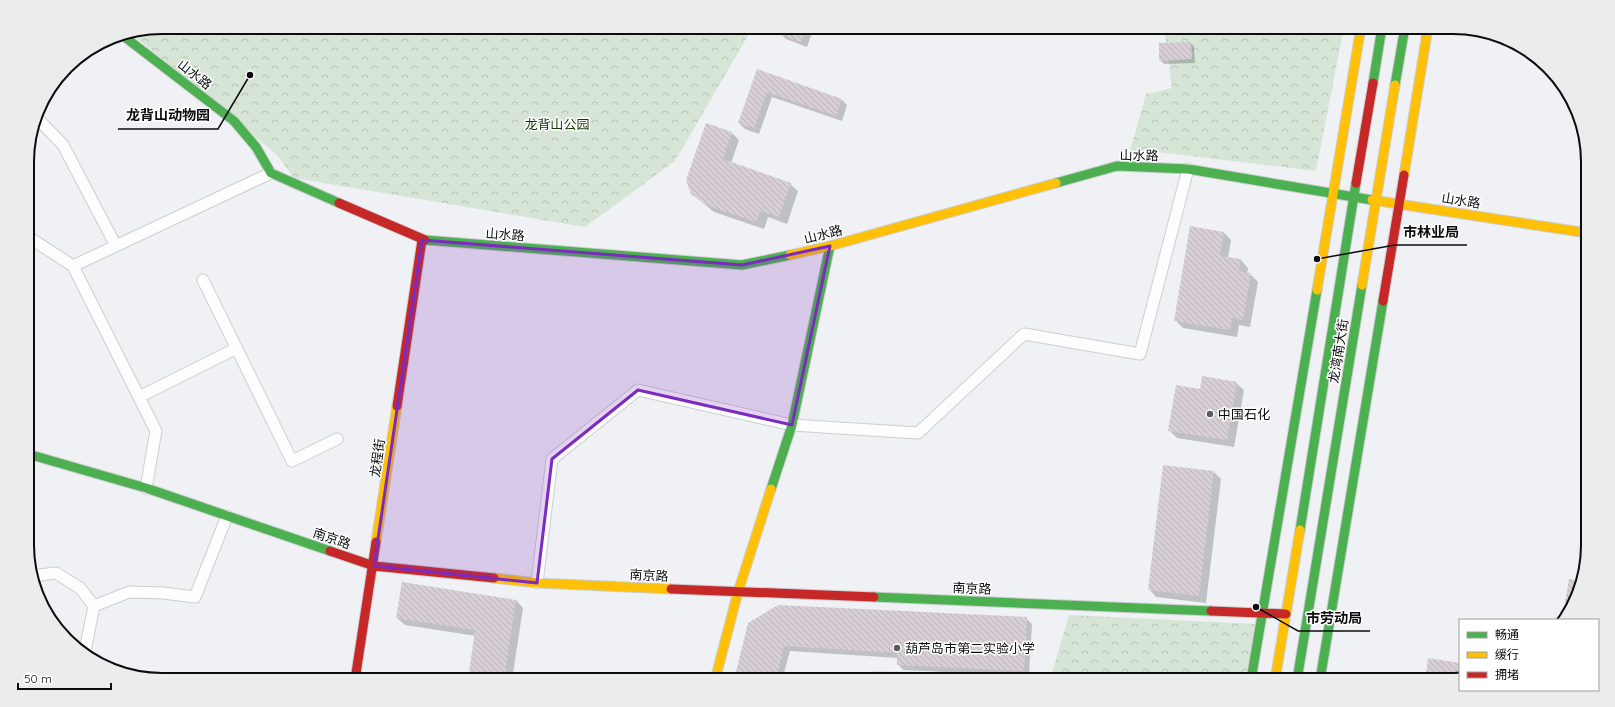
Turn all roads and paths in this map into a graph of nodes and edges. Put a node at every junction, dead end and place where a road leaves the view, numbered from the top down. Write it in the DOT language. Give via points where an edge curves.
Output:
graph roads {
  1 [pos="1360,34"];
  2 [pos="1381,34"];
  3 [pos="1404,34"];
  4 [pos="1427,34"];
  5 [pos="127,39"];
  6 [pos="41,122"];
  7 [pos="1188,169"];
  8 [pos="270,173"];
  9 [pos="1333,193"];
  10 [pos="1353,197"];
  11 [pos="1376,200"];
  12 [pos="1399,204"];
  13 [pos="1581,232"];
  14 [pos="34,240"];
  15 [pos="422,240"];
  16 [pos="116,246"];
  17 [pos="830,246"];
  18 [pos="73,266"];
  19 [pos="203,280"];
  20 [pos="237,348"];
  21 [pos="139,397"];
  22 [pos="792,425"];
  23 [pos="1350,430"];
  24 [pos="337,439"];
  25 [pos="34,456"];
  26 [pos="146,488"];
  27 [pos="227,516"];
  28 [pos="1285,549"];
  29 [pos="374,566"];
  30 [pos="38,576"];
  31 [pos="537,583"];
  32 [pos="738,592"];
  33 [pos="94,606"];
  34 [pos="1262,613"];
  35 [pos="1286,614"];
  36 [pos="85,648"];
  37 [pos="356,673"];
  38 [pos="717,673"];
  39 [pos="1252,673"];
  40 [pos="1275,673"];
  41 [pos="1298,673"];
  42 [pos="1321,673"];
  1 -- 9 [label="street"];
  2 -- 10 [label="street, 龙湾南大街"];
  3 -- 11 [label="street, 龙湾南大街"];
  4 -- 12 [label="street"];
  5 -- 8 [label="street, 山水路" via="234,121 256,147"];
  6 -- 16 [label="street" via="63,144"];
  7 -- 9 [label="street, 山水路"];
  7 -- 17 [label="street, 山水路" via="1117,166"];
  7 -- 22 [label="street" via="1140,354 1024,334 918,433"];
  8 -- 15 [label="street, 山水路"];
  8 -- 16 [label="street"];
  9 -- 10 [label="street, 山水路"];
  9 -- 28 [label="street"];
  10 -- 11 [label="street, 山水路"];
  10 -- 28 [label="street, 龙湾南大街"];
  11 -- 12 [label="street, 山水路"];
  11 -- 23 [label="street, 龙湾南大街"];
  12 -- 13 [label="street, 山水路"];
  12 -- 23 [label="street"];
  14 -- 18 [label="street"];
  15 -- 17 [label="street, 山水路" via="742,265"];
  15 -- 29 [label="street, 龙程街"];
  16 -- 18 [label="street"];
  17 -- 22 [label="street"];
  18 -- 21 [label="street"];
  19 -- 20 [label="street"];
  20 -- 21 [label="street"];
  20 -- 24 [label="street" via="292,460"];
  21 -- 26 [label="street" via="156,431"];
  22 -- 31 [label="street" via="638,390 552,459"];
  22 -- 32 [label="street"];
  23 -- 41 [label="street, 龙湾南大街"];
  23 -- 42 [label="street"];
  25 -- 26 [label="street, 南京路"];
  26 -- 27 [label="street, 南京路"];
  27 -- 29 [label="street, 南京路"];
  27 -- 33 [label="street" via="194,597 129,592"];
  28 -- 34 [label="street"];
  28 -- 35 [label="street, 龙湾南大街"];
  29 -- 31 [label="street, 南京路"];
  29 -- 37 [label="street, 龙程街"];
  30 -- 33 [label="street" via="56,573 80,588"];
  31 -- 32 [label="street, 南京路"];
  32 -- 34 [label="street, 南京路"];
  32 -- 38 [label="street"];
  33 -- 36 [label="street"];
  34 -- 35 [label="street, 南京路"];
  34 -- 39 [label="street"];
  35 -- 40 [label="street, 龙湾南大街"];
}
